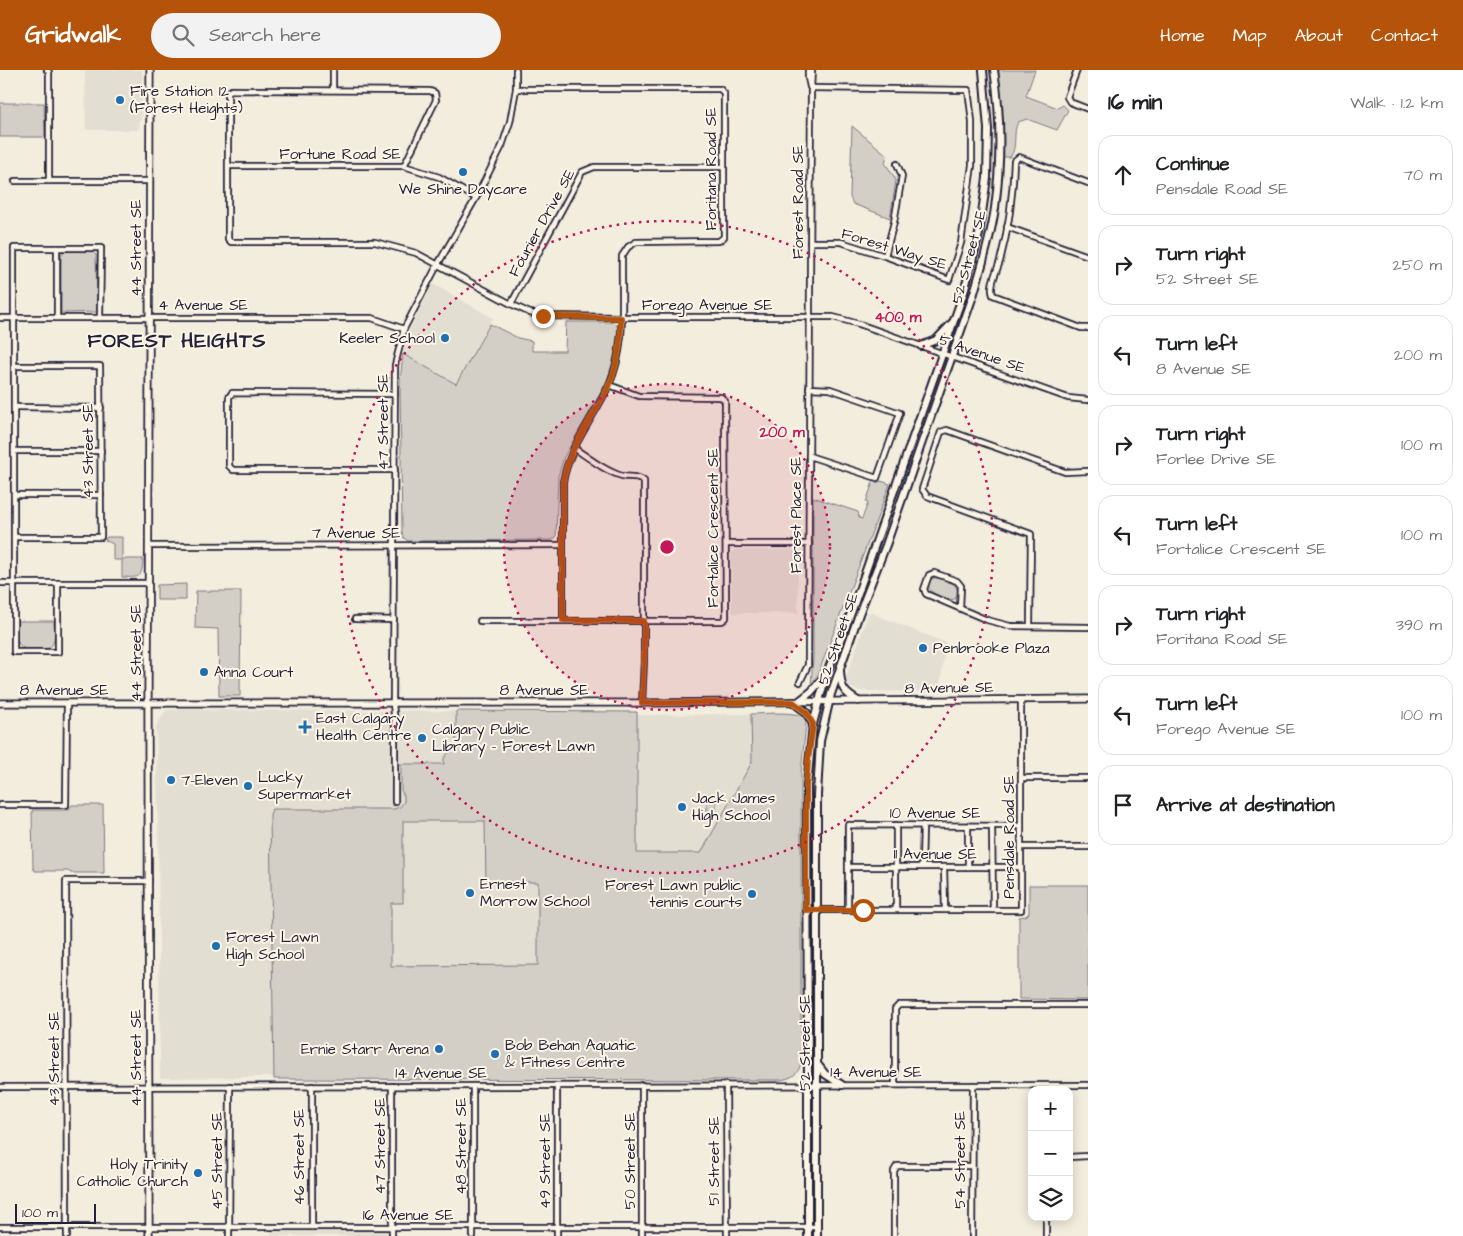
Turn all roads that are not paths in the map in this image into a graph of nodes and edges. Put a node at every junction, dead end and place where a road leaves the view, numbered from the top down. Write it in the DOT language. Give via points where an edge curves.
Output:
graph roads {
  1 [pos="47,70"];
  2 [pos="150,70"];
  3 [pos="333,70"];
  4 [pos="516,70"];
  5 [pos="808,70"];
  6 [pos="812,70"];
  7 [pos="983,70"];
  8 [pos="994,70"];
  9 [pos="1077,70"];
  10 [pos="811,88"];
  11 [pos="516,89"];
  12 [pos="333,90"];
  13 [pos="1088,109"];
  14 [pos="897,164"];
  15 [pos="228,166"];
  16 [pos="404,166"];
  17 [pos="723,167"];
  18 [pos="15,181"];
  19 [pos="49,181"];
  20 [pos="149,181"];
  21 [pos="1088,183"];
  22 [pos="476,198"];
  23 [pos="1008,227"];
  24 [pos="810,242"];
  25 [pos="57,248"];
  26 [pos="885,256"];
  27 [pos="1088,256"];
  28 [pos="438,264"];
  29 [pos="511,304"];
  30 [pos="810,316"];
  31 [pos="0,318"];
  32 [pos="14,318"];
  33 [pos="57,318"];
  34 [pos="100,318"];
  35 [pos="149,318"];
  36 [pos="621,318"];
  37 [pos="955,319"];
  38 [pos="1088,328"];
  39 [pos="404,329"];
  40 [pos="921,346"];
  41 [pos="943,354"];
  42 [pos="951,357"];
  43 [pos="14,366"];
  44 [pos="609,385"];
  45 [pos="810,388"];
  46 [pos="395,394"];
  47 [pos="1088,400"];
  48 [pos="14,407"];
  49 [pos="101,408"];
  50 [pos="574,448"];
  51 [pos="14,451"];
  52 [pos="101,452"];
  53 [pos="809,456"];
  54 [pos="395,470"];
  55 [pos="1088,471"];
  56 [pos="14,495"];
  57 [pos="101,495"];
  58 [pos="14,537"];
  59 [pos="726,544"];
  60 [pos="809,544"];
  61 [pos="562,545"];
  62 [pos="149,546"];
  63 [pos="395,546"];
  64 [pos="0,583"];
  65 [pos="13,583"];
  66 [pos="58,583"];
  67 [pos="148,583"];
  68 [pos="960,608"];
  69 [pos="355,619"];
  70 [pos="394,620"];
  71 [pos="563,620"];
  72 [pos="480,621"];
  73 [pos="644,621"];
  74 [pos="1030,626"];
  75 [pos="1088,627"];
  76 [pos="840,667"];
  77 [pos="826,675"];
  78 [pos="800,682"];
  79 [pos="1021,700"];
  80 [pos="1088,700"];
  81 [pos="858,701"];
  82 [pos="795,702"];
  83 [pos="818,702"];
  84 [pos="829,702"];
  85 [pos="0,703"];
  86 [pos="67,703"];
  87 [pos="148,703"];
  88 [pos="393,703"];
  89 [pos="642,703"];
  90 [pos="813,724"];
  91 [pos="1021,778"];
  92 [pos="1088,778"];
  93 [pos="394,802"];
  94 [pos="0,805"];
  95 [pos="896,825"];
  96 [pos="922,826"];
  97 [pos="968,826"];
  98 [pos="992,826"];
  99 [pos="1021,826"];
  100 [pos="1021,847"];
  101 [pos="1088,847"];
  102 [pos="848,867"];
  103 [pos="896,867"];
  104 [pos="922,867"];
  105 [pos="944,867"];
  106 [pos="968,867"];
  107 [pos="992,867"];
  108 [pos="1022,867"];
  109 [pos="149,881"];
  110 [pos="806,910"];
  111 [pos="817,910"];
  112 [pos="848,910"];
  113 [pos="896,910"];
  114 [pos="945,910"];
  115 [pos="992,910"];
  116 [pos="1088,1005"];
  117 [pos="818,1065"];
  118 [pos="642,1085"];
  119 [pos="726,1085"];
  120 [pos="808,1085"];
  121 [pos="817,1085"];
  122 [pos="842,1085"];
  123 [pos="895,1085"];
  124 [pos="973,1085"];
  125 [pos="1088,1085"];
  126 [pos="149,1086"];
  127 [pos="230,1086"];
  128 [pos="312,1086"];
  129 [pos="392,1086"];
  130 [pos="473,1086"];
  131 [pos="557,1086"];
  132 [pos="1066,1086"];
  133 [pos="0,1087"];
  134 [pos="66,1087"];
  135 [pos="1028,1087"];
  136 [pos="1073,1156"];
  137 [pos="1088,1156"];
  138 [pos="972,1166"];
  139 [pos="1046,1221"];
  140 [pos="0,1227"];
  141 [pos="66,1227"];
  142 [pos="149,1227"];
  143 [pos="229,1227"];
  144 [pos="312,1227"];
  145 [pos="392,1227"];
  146 [pos="473,1227"];
  147 [pos="557,1227"];
  148 [pos="642,1227"];
  149 [pos="727,1227"];
  150 [pos="808,1227"];
  151 [pos="817,1227"];
  152 [pos="66,1236"];
  153 [pos="149,1236"];
  154 [pos="229,1236"];
  155 [pos="392,1236"];
  156 [pos="473,1236"];
  157 [pos="557,1236"];
  158 [pos="642,1236"];
  159 [pos="727,1236"];
  160 [pos="808,1236"];
  161 [pos="817,1236"];
  162 [pos="894,1236"];
  163 [pos="972,1236"];
  164 [pos="1046,1236"];
  1 -- 19 [label="street"];
  2 -- 20 [label="street, 44 Street SE"];
  3 -- 12 [label="street"];
  4 -- 11 [label="street, 47 Street SE"];
  5 -- 10 [label="street, Forest Road SE"];
  6 -- 10 [label="street, Forest Road SE"];
  7 -- 37 [label="main road, 52 Street SE" via="988,129 987,178 979,234"];
  8 -- 42 [label="main road, 52 Street SE" via="999,128 995,208 976,286"];
  9 -- 13 [label="street" via="1067,97 1070,102"];
  10 -- 24 [label="street, Forest Road SE"];
  10 -- 26 [label="street, Forest Way SE" via="968,90 972,165 961,243 949,280"];
  11 -- 17 [label="street, Foritana Road SE" via="720,89 724,93"];
  11 -- 22 [label="street, 47 Street SE" via="502,146"];
  12 -- 15 [label="street" via="228,92"];
  12 -- 16 [label="street" via="435,93 436,100"];
  14 -- 26 [label="street" via="902,176"];
  15 -- 16 [label="street, Fortune Road SE"];
  15 -- 28 [label="street, Forego Avenue SE" via="230,242 375,242 416,253"];
  16 -- 22 [label="street, Fortune Road SE" via="439,177"];
  17 -- 29 [label="street, Fourier Drive SE" via="594,167 582,172"];
  17 -- 36 [label="street, Foritana Road SE" via="724,237 719,240 636,242 628,247 622,256"];
  18 -- 19 [label="street"];
  19 -- 20 [label="street"];
  20 -- 35 [label="street, 44 Street SE"];
  21 -- 23 [label="street" via="1016,158"];
  22 -- 28 [label="street, 47 Street SE"];
  23 -- 27 [label="street"];
  23 -- 38 [label="street" via="991,290 994,295"];
  24 -- 26 [label="street, Forest Way SE" via="841,242"];
  24 -- 30 [label="street, Forest Road SE"];
  25 -- 32 [label="street" via="14,248"];
  25 -- 33 [label="street"];
  25 -- 34 [label="street" via="101,248"];
  28 -- 29 [label="street, Forego Avenue SE"];
  28 -- 39 [label="street, 47 Street SE"];
  29 -- 36 [label="street, Forego Avenue SE" via="543,316"];
  30 -- 36 [label="street, Forego Avenue SE"];
  30 -- 40 [label="street, 5 Avenue SE" via="847,320"];
  30 -- 45 [label="street, Forest Place SE"];
  31 -- 32 [label="street, 4 Avenue SE"];
  32 -- 33 [label="street, 4 Avenue SE"];
  32 -- 43 [label="street"];
  33 -- 34 [label="street, 4 Avenue SE"];
  34 -- 35 [label="street, 4 Avenue SE"];
  35 -- 39 [label="street, 4 Avenue SE" via="372,318"];
  35 -- 62 [label="street, 44 Street SE"];
  36 -- 44 [label="street, Foritana Road SE" via="621,342"];
  37 -- 40 [label="main road" via="936,340"];
  37 -- 41 [label="main road, 52 Street SE"];
  39 -- 46 [label="street, 47 Street SE" via="396,365"];
  40 -- 41 [label="street, 5 Avenue SE"];
  41 -- 42 [label="street, 5 Avenue SE"];
  41 -- 77 [label="main road, 52 Street SE"];
  42 -- 47 [label="street, 5 Avenue SE" via="1068,398"];
  42 -- 76 [label="main road, 52 Street SE"];
  43 -- 48 [label="street"];
  43 -- 49 [label="street, 43 Street SE" via="100,366"];
  44 -- 50 [label="street, Foritana Road SE"];
  44 -- 59 [label="street, Fortalice Crescent SE" via="639,396 721,397 725,401"];
  45 -- 53 [label="street, Forest Place SE"];
  45 -- 53 [label="street" via="830,389 900,414 877,478"];
  46 -- 54 [label="street, 47 Street SE"];
  46 -- 54 [label="street" via="232,393 229,397 229,466 233,470"];
  48 -- 49 [label="street"];
  48 -- 51 [label="street"];
  49 -- 52 [label="street, 43 Street SE"];
  50 -- 61 [label="street, Foritana Road SE" via="563,482"];
  50 -- 73 [label="street" via="623,477 640,477 644,481"];
  51 -- 52 [label="street"];
  51 -- 56 [label="street"];
  52 -- 57 [label="street, 43 Street SE"];
  53 -- 60 [label="street, Forest Place SE"];
  54 -- 63 [label="street, 47 Street SE"];
  55 -- 74 [label="street" via="1064,472 947,430 941,432 922,489 927,496 1031,534"];
  56 -- 57 [label="street"];
  56 -- 58 [label="street"];
  57 -- 58 [label="street, 43 Street SE" via="100,537"];
  58 -- 65 [label="street"];
  59 -- 60 [label="street"];
  59 -- 73 [label="street, Fortalice Crescent SE" via="726,618 722,621"];
  60 -- 78 [label="street, Forest Place SE" via="808,665"];
  61 -- 63 [label="street, 7 Avenue SE"];
  61 -- 71 [label="street, Foritana Road SE"];
  62 -- 63 [label="street, 7 Avenue SE"];
  62 -- 67 [label="street, 44 Street SE"];
  63 -- 70 [label="street, 47 Street SE"];
  64 -- 65 [label="street"];
  65 -- 66 [label="street"];
  65 -- 66 [label="street" via="14,652 58,652"];
  66 -- 67 [label="street"];
  67 -- 87 [label="street, 44 Street SE"];
  68 -- 68 [label="street" via="962,586 934,573 929,575 924,589 926,594"];
  68 -- 74 [label="street" via="996,623"];
  69 -- 70 [label="street"];
  70 -- 88 [label="street, 47 Street SE"];
  71 -- 72 [label="street, Fortalice Crescent SE"];
  71 -- 73 [label="street, Fortalice Crescent SE"];
  73 -- 89 [label="street"];
  74 -- 75 [label="street"];
  76 -- 81 [label="main road" via="844,690"];
  76 -- 84 [label="main road, 52 Street SE"];
  77 -- 82 [label="main road" via="811,692"];
  77 -- 83 [label="main road, 52 Street SE"];
  79 -- 80 [label="street, 8 Avenue SE"];
  79 -- 81 [label="street, 8 Avenue SE"];
  79 -- 91 [label="street, Pensdale Road SE"];
  81 -- 84 [label="street, 8 Avenue SE"];
  82 -- 83 [label="street, 8 Avenue SE"];
  82 -- 89 [label="street, 8 Avenue SE"];
  82 -- 90 [label="main road"];
  83 -- 84 [label="street, 8 Avenue SE"];
  83 -- 90 [label="main road, 52 Street SE"];
  84 -- 111 [label="main road, 52 Street SE" via="818,761"];
  85 -- 86 [label="street, 8 Avenue SE"];
  86 -- 87 [label="street, 8 Avenue SE"];
  86 -- 94 [label="street" via="66,805"];
  87 -- 88 [label="street, 8 Avenue SE"];
  87 -- 109 [label="street, 44 Street SE"];
  88 -- 89 [label="street, 8 Avenue SE"];
  88 -- 93 [label="street, 47 Street SE"];
  90 -- 110 [label="main road, 52 Street SE" via="806,786"];
  91 -- 92 [label="street"];
  91 -- 99 [label="street, Pensdale Road SE"];
  95 -- 96 [label="street, 10 Avenue SE"];
  95 -- 102 [label="street, 10 Avenue SE" via="848,825"];
  95 -- 103 [label="street"];
  96 -- 97 [label="street, 10 Avenue SE"];
  96 -- 104 [label="street"];
  97 -- 98 [label="street, 10 Avenue SE"];
  97 -- 106 [label="street"];
  98 -- 99 [label="street, 10 Avenue SE"];
  98 -- 107 [label="street"];
  99 -- 100 [label="street, Pensdale Road SE"];
  100 -- 101 [label="street"];
  100 -- 108 [label="street, Pensdale Road SE"];
  102 -- 103 [label="street, 11 Avenue SE"];
  102 -- 112 [label="street"];
  103 -- 104 [label="street, 11 Avenue SE"];
  103 -- 113 [label="street"];
  104 -- 105 [label="street, 11 Avenue SE"];
  105 -- 106 [label="street, 11 Avenue SE"];
  105 -- 114 [label="street"];
  106 -- 107 [label="street, 11 Avenue SE"];
  107 -- 108 [label="street, 11 Avenue SE"];
  107 -- 115 [label="street"];
  108 -- 115 [label="street, Pensdale Road SE" via="1021,910"];
  109 -- 126 [label="street, 44 Street SE"];
  109 -- 134 [label="street, 43 Street SE" via="66,881"];
  110 -- 111 [label="street, Pensdale Road SE"];
  110 -- 120 [label="main road, 52 Street SE"];
  111 -- 112 [label="street, Pensdale Road SE"];
  111 -- 117 [label="main road, 52 Street SE"];
  112 -- 113 [label="street, Pensdale Road SE"];
  113 -- 114 [label="street, Pensdale Road SE"];
  114 -- 115 [label="street, Pensdale Road SE"];
  116 -- 123 [label="street" via="899,1005 895,1009"];
  117 -- 121 [label="main road, 52 Street SE"];
  117 -- 122 [label="main road"];
  118 -- 119 [label="street, 14 Avenue SE"];
  118 -- 131 [label="street, 14 Avenue SE"];
  118 -- 148 [label="street, 50 Street SE"];
  119 -- 120 [label="street, 14 Avenue SE"];
  119 -- 149 [label="street, 51 Street SE"];
  120 -- 121 [label="street, 14 Avenue SE"];
  120 -- 150 [label="main road, 52 Street SE"];
  121 -- 122 [label="street, 14 Avenue SE"];
  121 -- 151 [label="main road, 52 Street SE"];
  122 -- 123 [label="street, 14 Avenue SE"];
  123 -- 124 [label="street, 14 Avenue SE"];
  124 -- 135 [label="street, 14 Avenue SE"];
  124 -- 138 [label="street, 54 Street SE"];
  125 -- 132 [label="street, 14 Avenue SE"];
  126 -- 127 [label="street, 14 Avenue SE"];
  126 -- 134 [label="street, 14 Avenue SE"];
  126 -- 142 [label="street, 44 Street SE"];
  127 -- 128 [label="street, 14 Avenue SE"];
  127 -- 143 [label="street, 45 Street SE"];
  128 -- 129 [label="street, 14 Avenue SE"];
  128 -- 144 [label="street, 46 Street SE"];
  129 -- 130 [label="street, 14 Avenue SE"];
  129 -- 145 [label="street, 47 Street SE"];
  130 -- 131 [label="street, 14 Avenue SE"];
  130 -- 146 [label="street, 48 Street SE"];
  131 -- 147 [label="street, 49 Street SE"];
  133 -- 134 [label="street, 14 Avenue SE"];
  134 -- 141 [label="street, 43 Street SE"];
  136 -- 137 [label="street"];
  138 -- 162 [label="street" via="897,1166 894,1171"];
  138 -- 163 [label="street, 54 Street SE"];
  139 -- 164 [label="street"];
  140 -- 141 [label="street, 16 Avenue SE"];
  141 -- 142 [label="street, 16 Avenue SE"];
  141 -- 152 [label="street, 43 Street SE"];
  142 -- 143 [label="street, 16 Avenue SE"];
  142 -- 153 [label="street, 44 Street SE"];
  143 -- 144 [label="street, 16 Avenue SE"];
  143 -- 154 [label="street, 45 Street SE"];
  144 -- 145 [label="street, 16 Avenue SE"];
  145 -- 146 [label="street, 16 Avenue SE"];
  145 -- 155 [label="street, 47 Street SE"];
  146 -- 147 [label="street, 16 Avenue SE"];
  146 -- 156 [label="street, 48 Street SE"];
  147 -- 148 [label="street, 16 Avenue SE"];
  147 -- 157 [label="street, 49 Street SE"];
  148 -- 149 [label="street, 16 Avenue SE"];
  148 -- 158 [label="street, 50 Street SE"];
  149 -- 150 [label="street, 16 Avenue SE"];
  149 -- 159 [label="street, 51 Street SE"];
  150 -- 151 [label="street, 16 Avenue SE"];
  150 -- 160 [label="main road, 52 Street SE"];
  151 -- 161 [label="main road, 52 Street SE"];
}
